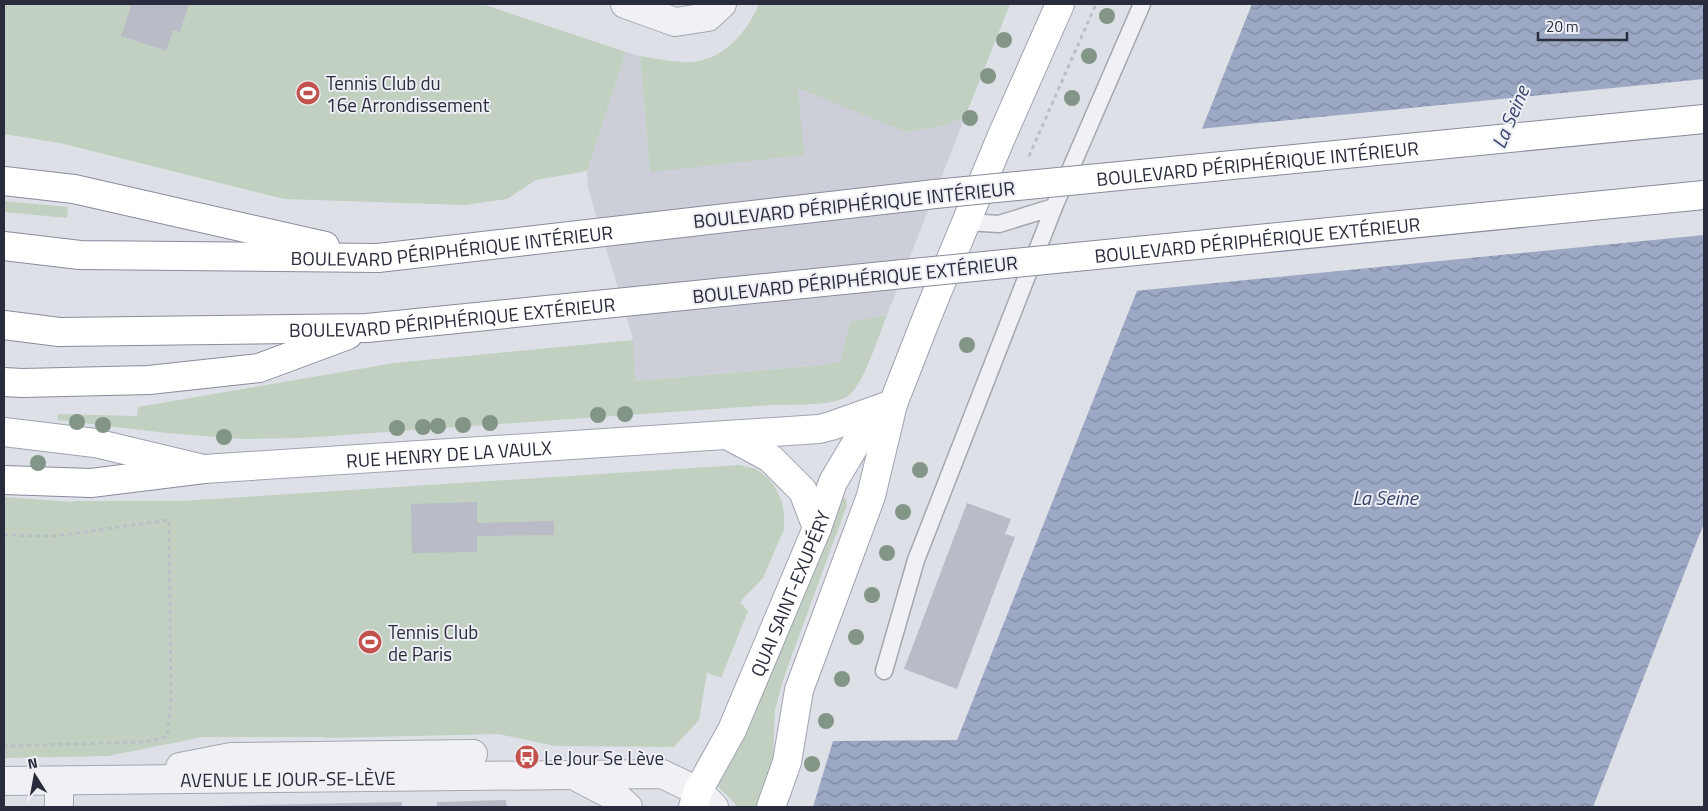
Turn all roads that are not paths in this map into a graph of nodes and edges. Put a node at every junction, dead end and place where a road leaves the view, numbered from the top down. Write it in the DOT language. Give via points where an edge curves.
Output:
graph roads {
  1 [pos="625,4"];
  2 [pos="1060,4"];
  3 [pos="1142,4"];
  4 [pos="715,10"];
  5 [pos="1704,119"];
  6 [pos="4,181"];
  7 [pos="1704,195"];
  8 [pos="1054,206"];
  9 [pos="966,222"];
  10 [pos="4,246"];
  11 [pos="378,258"];
  12 [pos="4,325"];
  13 [pos="367,328"];
  14 [pos="4,382"];
  15 [pos="893,404"];
  16 [pos="4,432"];
  17 [pos="727,435"];
  18 [pos="204,470"];
  19 [pos="4,480"];
  20 [pos="817,528"];
  21 [pos="884,671"];
  22 [pos="473,754"];
  23 [pos="572,774"];
  24 [pos="107,780"];
  25 [pos="4,781"];
  26 [pos="59,794"];
  27 [pos="697,803"];
  28 [pos="628,807"];
  29 [pos="771,807"];
  1 -- 4 [label="street" via="675,22"];
  2 -- 9 [label="main road, QUAI SAINT-EXUPÉRY"];
  3 -- 8 [label="lane"];
  5 -- 11 [label="main road, BOULEVARD PÉRIPHÉRIQUE INTÉRIEUR, bridge" via="935,194"];
  6 -- 11 [label="main road" via="74,190"];
  7 -- 13 [label="main road, BOULEVARD PÉRIPHÉRIQUE EXTÉRIEUR, bridge"];
  8 -- 9 [label="lane" via="999,224"];
  8 -- 21 [label="lane" via="916,560"];
  9 -- 15 [label="main road, QUAI SAINT-EXUPÉRY"];
  10 -- 11 [label="main road, BOULEVARD PÉRIPHÉRIQUE INTÉRIEUR" via="80,255"];
  12 -- 13 [label="main road, BOULEVARD PÉRIPHÉRIQUE EXTÉRIEUR" via="59,332"];
  13 -- 14 [label="main road" via="259,368 149,380"];
  15 -- 17 [label="main road, RUE HENRY DE LA VAULX" via="819,429"];
  15 -- 20 [label="main road, QUAI SAINT-EXUPÉRY" via="854,445 833,482"];
  15 -- 29 [label="main road, QUAI SAINT-EXUPÉRY" via="871,496 799,690 787,762"];
  16 -- 18 [label="main road, RUE HENRY DE LA VAULX" via="95,442"];
  17 -- 18 [label="main road, RUE HENRY DE LA VAULX"];
  17 -- 20 [label="main road" via="770,458 803,491"];
  18 -- 19 [label="main road" via="91,483"];
  20 -- 27 [label="main road, QUAI SAINT-EXUPÉRY" via="732,730"];
  22 -- 24 [label="street" via="231,757"];
  23 -- 24 [label="street, AVENUE LE JOUR-SE-LÈVE"];
  23 -- 27 [label="street, AVENUE LE JOUR-SE-LÈVE" via="662,774"];
  23 -- 28 [label="street, AVENUE LE JOUR-SE-LÈVE"];
  24 -- 26 [label="street, AVENUE LE JOUR-SE-LÈVE"];
  25 -- 26 [label="street, AVENUE LE JOUR-SE-LÈVE"];
}
